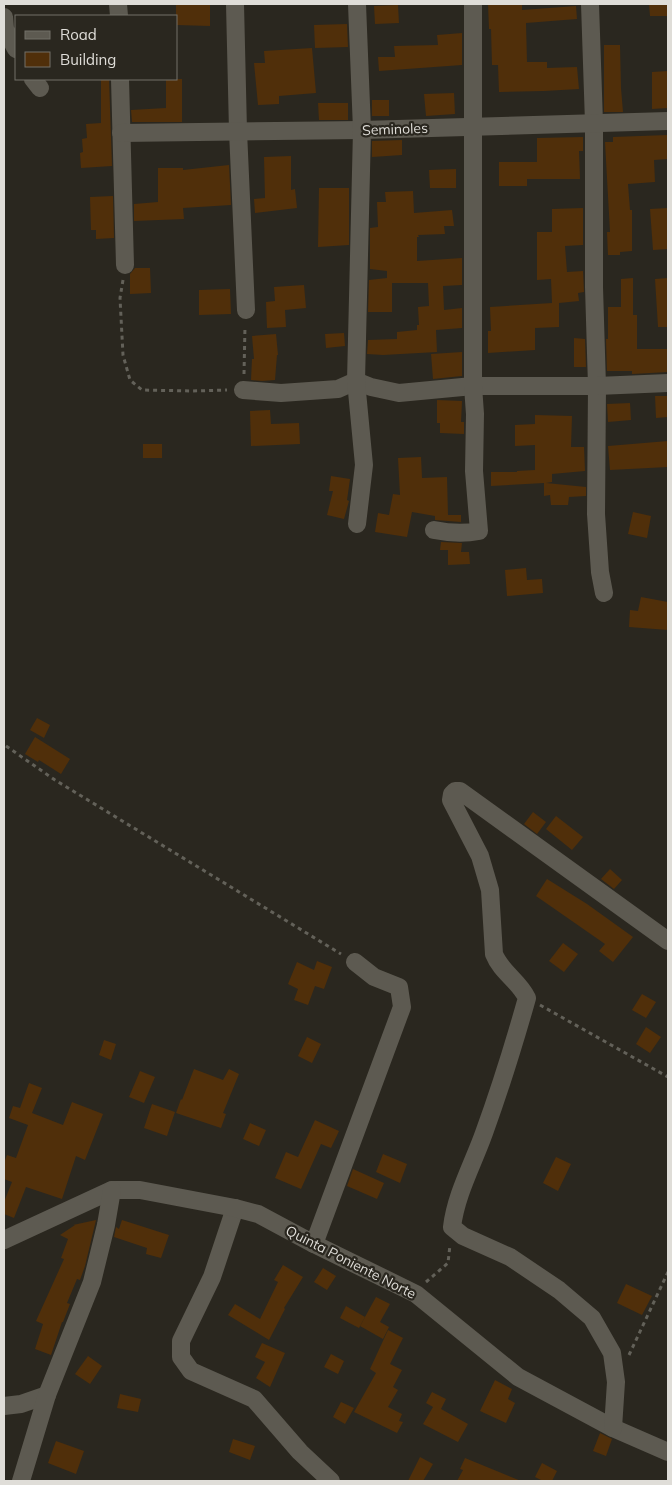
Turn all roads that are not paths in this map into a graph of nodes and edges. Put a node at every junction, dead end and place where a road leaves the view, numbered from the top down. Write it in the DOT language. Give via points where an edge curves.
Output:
graph roads {
  1 [pos="4,4"];
  2 [pos="235,4"];
  3 [pos="357,4"];
  4 [pos="473,4"];
  5 [pos="590,4"];
  6 [pos="4,10"];
  7 [pos="4,17"];
  8 [pos="15,47"];
  9 [pos="120,80"];
  10 [pos="668,121"];
  11 [pos="594,123"];
  12 [pos="473,126"];
  13 [pos="362,130"];
  14 [pos="238,131"];
  15 [pos="121,133"];
  16 [pos="125,265"];
  17 [pos="246,310"];
  18 [pos="356,380"];
  19 [pos="668,383"];
  20 [pos="473,386"];
  21 [pos="597,386"];
  22 [pos="243,390"];
  23 [pos="357,524"];
  24 [pos="434,530"];
  25 [pos="604,593"];
  26 [pos="668,941"];
  27 [pos="355,962"];
  28 [pos="112,1190"];
  29 [pos="235,1208"];
  30 [pos="4,1240"];
  31 [pos="314,1244"];
  32 [pos="47,1395"];
  33 [pos="4,1406"];
  34 [pos="613,1428"];
  35 [pos="668,1452"];
  36 [pos="21,1481"];
  37 [pos="331,1481"];
  1 -- 6 [label="street"];
  2 -- 14 [label="street"];
  3 -- 13 [label="street"];
  4 -- 12 [label="street"];
  5 -- 11 [label="street"];
  7 -- 8 [label="street" via="5,29"];
  9 -- 15 [label="street"];
  10 -- 11 [label="street, Seminoles"];
  11 -- 12 [label="street, Seminoles"];
  11 -- 21 [label="street"];
  12 -- 13 [label="street, Seminoles"];
  12 -- 20 [label="street"];
  13 -- 14 [label="street, Seminoles"];
  13 -- 18 [label="street"];
  14 -- 15 [label="street, Seminoles"];
  14 -- 17 [label="street"];
  15 -- 16 [label="street"];
  18 -- 20 [label="street" via="371,388 399,394"];
  18 -- 22 [label="street" via="338,388 281,393"];
  18 -- 23 [label="street" via="364,464"];
  19 -- 21 [label="street"];
  20 -- 21 [label="street"];
  20 -- 24 [label="street" via="474,471 479,531 451,533"];
  21 -- 25 [label="street" via="596,528"];
  26 -- 34 [label="street" via="460,791 452,794 451,800 480,856 490,890 494,954 498,964 527,998 511,1055 454,1211 452,1227 463,1236 510,1257 559,1290 592,1318 612,1353 616,1382"];
  27 -- 31 [label="street" via="374,977 399,988 402,1007"];
  28 -- 29 [label="street, Quinta Poniente Norte" via="140,1190"];
  28 -- 30 [label="street, Quinta Poniente Norte"];
  28 -- 32 [label="street" via="92,1282"];
  29 -- 31 [label="street, Quinta Poniente Norte" via="258,1214"];
  29 -- 37 [label="street" via="212,1277 181,1341 181,1357 191,1371 254,1399 300,1452"];
  31 -- 34 [label="street, Quinta Poniente Norte" via="416,1294 518,1377"];
  32 -- 33 [label="street" via="22,1404"];
  32 -- 36 [label="street"];
  34 -- 35 [label="street, Quinta Poniente Norte"];
}
